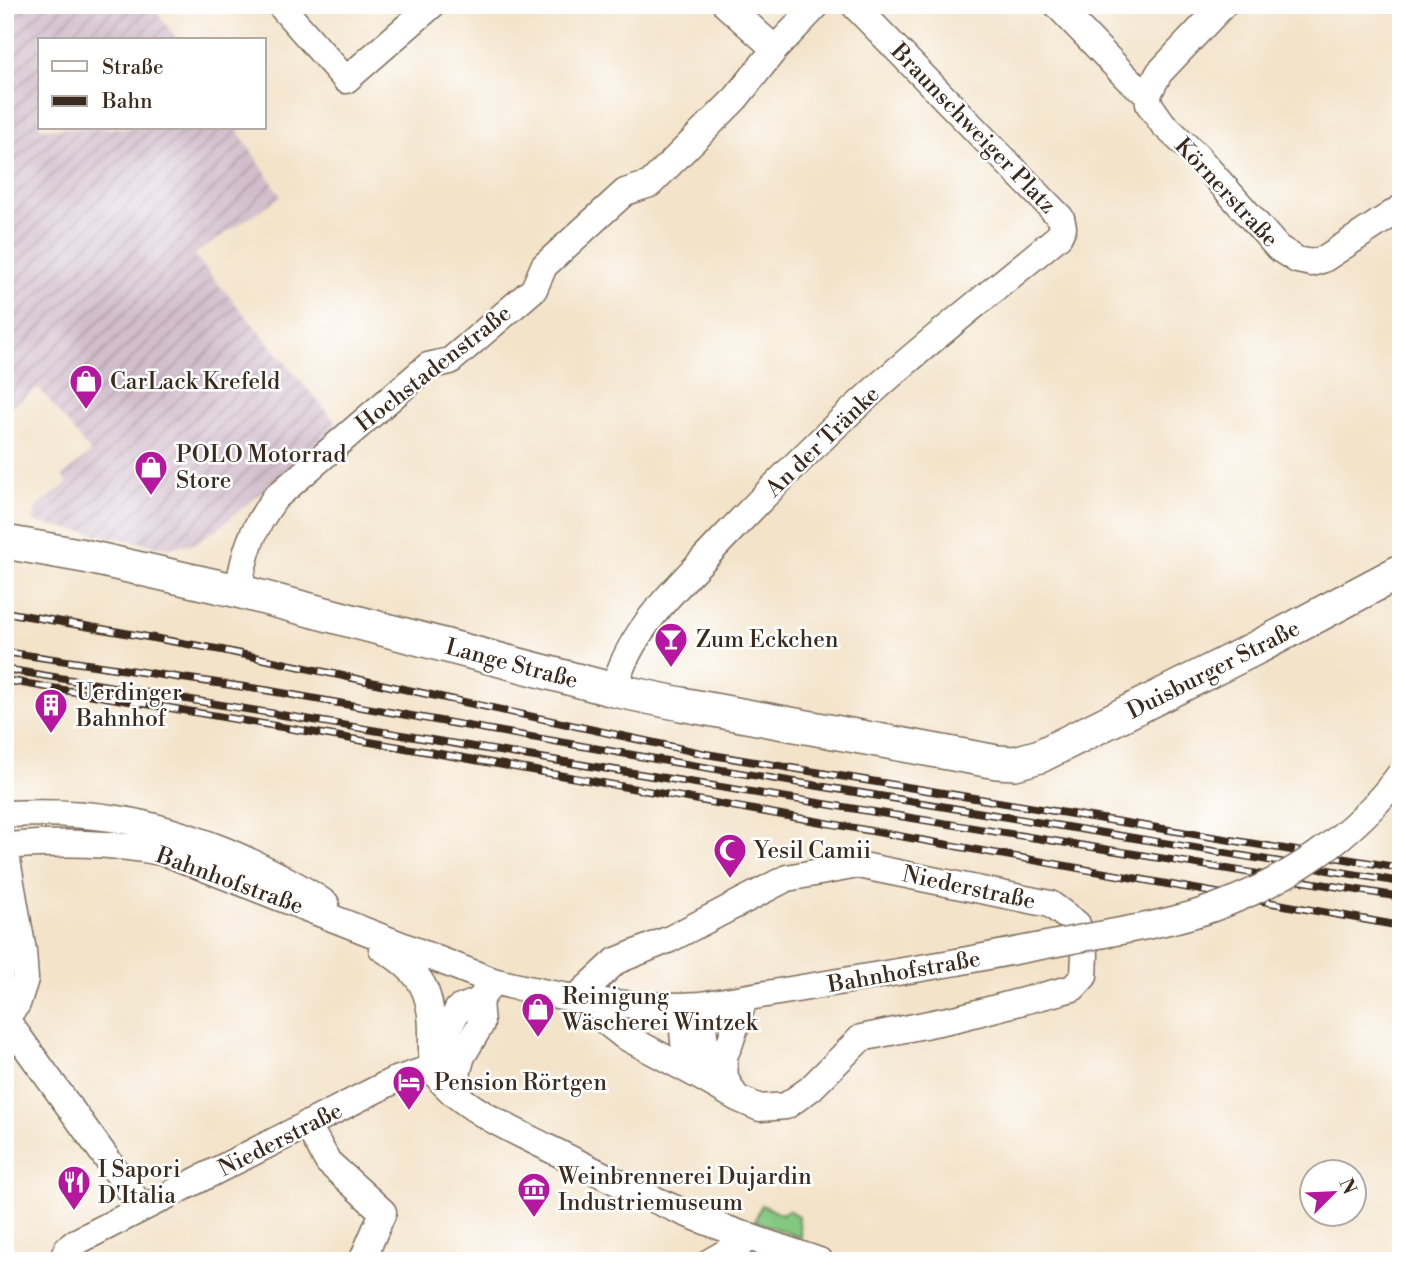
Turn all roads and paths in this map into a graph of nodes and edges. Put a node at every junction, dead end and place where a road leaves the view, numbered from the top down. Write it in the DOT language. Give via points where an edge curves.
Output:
graph roads {
  1 [pos="280,5"];
  2 [pos="432,5"];
  3 [pos="726,5"];
  4 [pos="817,5"];
  5 [pos="854,5"];
  6 [pos="1057,5"];
  7 [pos="1223,5"];
  8 [pos="775,49"];
  9 [pos="1148,94"];
  10 [pos="1401,208"];
  11 [pos="1062,223"];
  12 [pos="5,541"];
  13 [pos="1401,571"];
  14 [pos="238,591"];
  15 [pos="614,690"];
  16 [pos="1023,761"];
  17 [pos="1401,773"];
  18 [pos="5,814"];
  19 [pos="5,848"];
  20 [pos="335,920"];
  21 [pos="368,933"];
  22 [pos="14,952"];
  23 [pos="486,991"];
  24 [pos="588,999"];
  25 [pos="744,999"];
  26 [pos="691,1006"];
  27 [pos="5,1018"];
  28 [pos="432,1068"];
  29 [pos="697,1075"];
  30 [pos="731,1089"];
  31 [pos="456,1095"];
  32 [pos="307,1124"];
  33 [pos="141,1209"];
  34 [pos="746,1235"];
  35 [pos="62,1260"];
  36 [pos="362,1261"];
  37 [pos="710,1261"];
  38 [pos="819,1261"];
  1 -- 2 [label="street" via="346,80"];
  3 -- 8 [label="street"];
  4 -- 8 [label="street, Hochstadenstraße"];
  5 -- 11 [label="street, Braunschweiger Platz"];
  6 -- 9 [label="street"];
  7 -- 9 [label="street" via="1159,73"];
  8 -- 14 [label="street, Hochstadenstraße" via="736,97 650,184 625,192 544,265 534,289 450,361 428,366 275,498 251,537"];
  9 -- 10 [label="street, Körnerstraße" via="1149,104 1163,124 1278,248 1297,260 1312,263 1324,259"];
  11 -- 15 [label="street, An der Tränke" via="1059,236 902,366 751,510 634,639"];
  12 -- 14 [label="main road, Lange Straße"];
  13 -- 16 [label="main road, Duisburger Straße" via="1258,647"];
  14 -- 15 [label="main road, Lange Straße"];
  15 -- 16 [label="main road, Lange Straße" via="997,762"];
  17 -- 25 [label="street, Bahnhofstraße, bridge" via="1349,830 1304,864 1224,903 1145,926"];
  18 -- 21 [label="street, Bahnhofstraße" via="82,814 158,826 295,883"];
  19 -- 20 [label="street, Bahnhofstraße" via="81,842 166,853"];
  19 -- 22 [label="street, Bahnhofstraße"];
  20 -- 21 [label="street, Bahnhofstraße"];
  20 -- 28 [label="street" via="404,961 420,980 430,1000"];
  21 -- 23 [label="street, Bahnhofstraße"];
  22 -- 27 [label="street, Bahnhofstraße" via="25,979 17,1004"];
  23 -- 24 [label="street, Bahnhofstraße" via="533,991"];
  23 -- 28 [label="street" via="458,1009"];
  23 -- 31 [label="street" via="481,1024 462,1056"];
  24 -- 26 [label="street, Bahnhofstraße"];
  24 -- 29 [label="street, Niederstraße" via="615,1028"];
  24 -- 30 [label="street, Niederstraße" via="616,961 670,939 787,878 858,865 1050,904 1077,924 1085,954 1084,976 1073,988 861,1038 786,1106 760,1108"];
  25 -- 26 [label="street, Bahnhofstraße"];
  25 -- 30 [label="street" via="724,1056"];
  26 -- 29 [label="street" via="684,1042"];
  26 -- 30 [label="street" via="705,1044"];
  27 -- 33 [label="street"];
  28 -- 31 [label="street"];
  28 -- 32 [label="street, Niederstraße" via="393,1081"];
  29 -- 30 [label="street, Niederstraße"];
  31 -- 34 [label="street" via="514,1131 636,1192"];
  32 -- 33 [label="street, Niederstraße"];
  32 -- 36 [label="street" via="328,1163 383,1212"];
  33 -- 35 [label="street, Niederstraße" via="76,1242"];
  34 -- 37 [label="street" via="741,1244"];
  34 -- 38 [label="street"];
}
